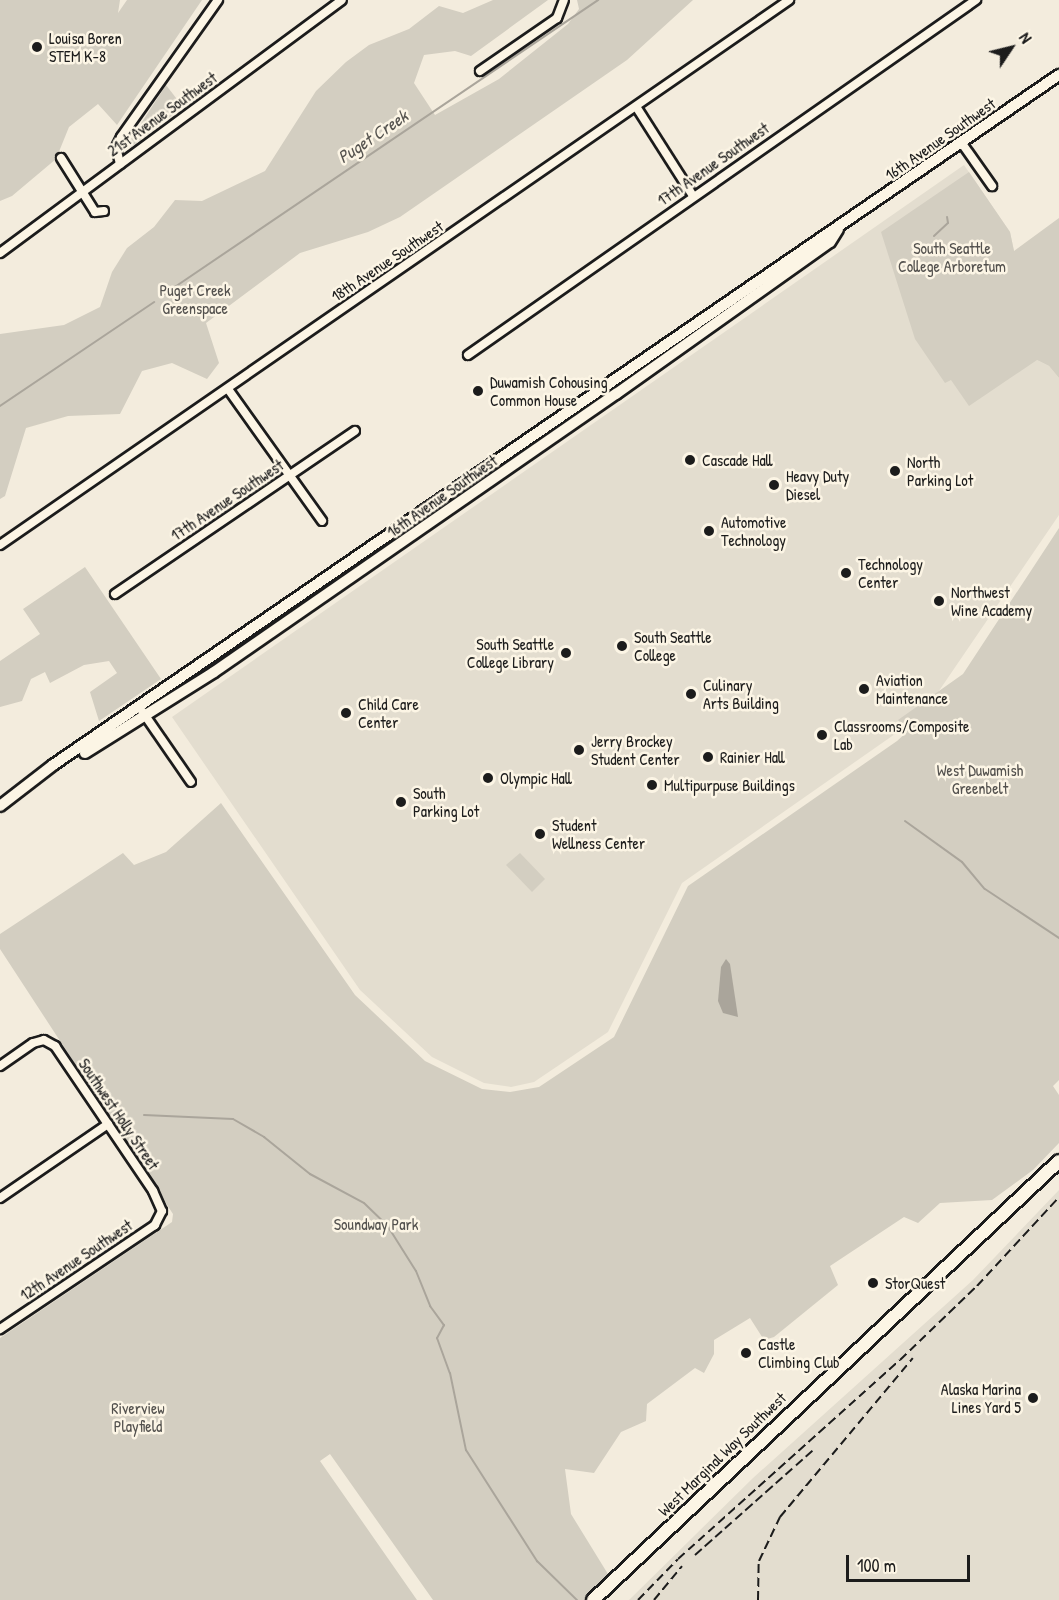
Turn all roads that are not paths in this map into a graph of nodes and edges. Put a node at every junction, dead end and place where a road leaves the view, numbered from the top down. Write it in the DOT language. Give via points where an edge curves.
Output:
graph roads {
  1 [pos="218,0"];
  2 [pos="342,0"];
  3 [pos="564,0"];
  4 [pos="789,0"];
  5 [pos="976,0"];
  6 [pos="480,71"];
  7 [pos="1059,75"];
  8 [pos="637,108"];
  9 [pos="961,142"];
  10 [pos="61,158"];
  11 [pos="120,164"];
  12 [pos="992,186"];
  13 [pos="81,193"];
  14 [pos="693,196"];
  15 [pos="104,211"];
  16 [pos="0,253"];
  17 [pos="468,355"];
  18 [pos="228,389"];
  19 [pos="355,430"];
  20 [pos="290,475"];
  21 [pos="322,521"];
  22 [pos="0,545"];
  23 [pos="115,594"];
  24 [pos="142,712"];
  25 [pos="191,782"];
  26 [pos="0,806"];
  27 [pos="0,1066"];
  28 [pos="108,1124"];
  29 [pos="1059,1161"];
  30 [pos="0,1198"];
  31 [pos="162,1211"];
  32 [pos="0,1329"];
  33 [pos="593,1600"];
  1 -- 11 [label="street" via="121,136 116,147"];
  2 -- 11 [label="street, 21st Avenue Southwest"];
  3 -- 6 [label="street" via="557,18"];
  4 -- 8 [label="street, 18th Avenue Southwest"];
  5 -- 14 [label="street, 17th Avenue Southwest"];
  7 -- 9 [label="street, 16th Avenue Southwest"];
  8 -- 14 [label="street"];
  8 -- 18 [label="street, 18th Avenue Southwest"];
  9 -- 12 [label="street"];
  9 -- 24 [label="street, 16th Avenue Southwest"];
  10 -- 13 [label="street"];
  11 -- 13 [label="street, 21st Avenue Southwest"];
  13 -- 15 [label="street" via="94,212"];
  13 -- 16 [label="street, 21st Avenue Southwest"];
  14 -- 17 [label="street, 17th Avenue Southwest"];
  18 -- 20 [label="street"];
  18 -- 22 [label="street, 18th Avenue Southwest"];
  19 -- 20 [label="street, 17th Avenue Southwest"];
  20 -- 21 [label="street"];
  20 -- 23 [label="street, 17th Avenue Southwest"];
  24 -- 25 [label="street"];
  24 -- 26 [label="street, 16th Avenue Southwest"];
  27 -- 28 [label="street, Southwest Holly Street" via="33,1043 44,1040 55,1046"];
  28 -- 30 [label="street"];
  28 -- 31 [label="street, Southwest Holly Street"];
  29 -- 33 [label="main road, West Marginal Way Southwest"];
  31 -- 32 [label="street, 12th Avenue Southwest" via="155,1225"];
}
